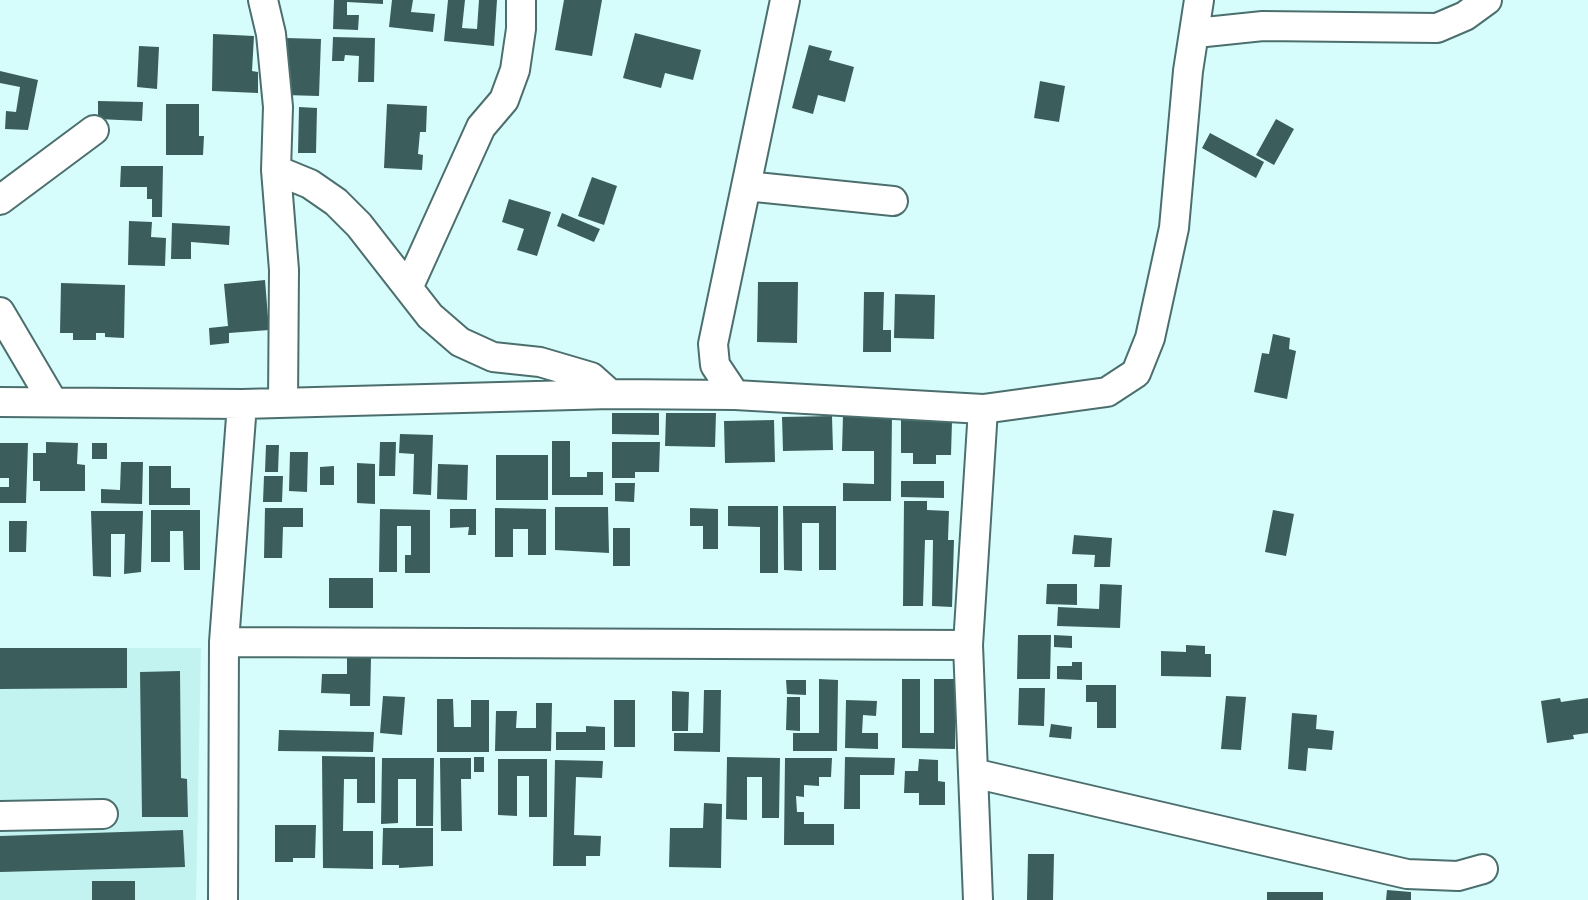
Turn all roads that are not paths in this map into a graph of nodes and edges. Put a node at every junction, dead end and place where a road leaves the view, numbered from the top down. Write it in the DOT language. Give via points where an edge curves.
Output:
graph roads {
  1 [pos="263,0"];
  2 [pos="521,0"];
  3 [pos="785,0"];
  4 [pos="1199,0"];
  5 [pos="1487,0"];
  6 [pos="1196,33"];
  7 [pos="94,130"];
  8 [pos="276,170"];
  9 [pos="746,186"];
  10 [pos="0,200"];
  11 [pos="893,201"];
  12 [pos="409,286"];
  13 [pos="0,312"];
  14 [pos="610,394"];
  15 [pos="735,395"];
  16 [pos="0,402"];
  17 [pos="53,402"];
  18 [pos="283,403"];
  19 [pos="242,404"];
  20 [pos="983,409"];
  21 [pos="224,642"];
  22 [pos="968,645"];
  23 [pos="973,772"];
  24 [pos="103,814"];
  25 [pos="0,816"];
  26 [pos="1483,869"];
  27 [pos="223,900"];
  28 [pos="978,900"];
  1 -- 8 [label="street" via="271,34 278,107"];
  2 -- 12 [label="street" via="515,70 504,100 481,127"];
  3 -- 9 [label="street"];
  4 -- 6 [label="street"];
  5 -- 6 [label="street" via="1465,16 1437,28 1263,26"];
  6 -- 20 [label="street" via="1188,70 1174,228 1150,338 1136,373 1107,392"];
  7 -- 10 [label="street"];
  8 -- 12 [label="street" via="310,184 336,202"];
  8 -- 18 [label="street" via="284,270"];
  9 -- 11 [label="street"];
  9 -- 15 [label="street" via="713,344 715,365"];
  12 -- 14 [label="street" via="430,316 460,342 493,357 540,362 591,377"];
  13 -- 17 [label="street"];
  14 -- 15 [label="street"];
  14 -- 18 [label="street"];
  15 -- 20 [label="street"];
  16 -- 17 [label="street"];
  17 -- 19 [label="street"];
  18 -- 19 [label="street"];
  19 -- 21 [label="street"];
  20 -- 22 [label="street"];
  21 -- 22 [label="street"];
  21 -- 27 [label="street"];
  22 -- 23 [label="street"];
  23 -- 26 [label="street" via="1407,874 1458,876"];
  23 -- 28 [label="street"];
  24 -- 25 [label="street"];
}
